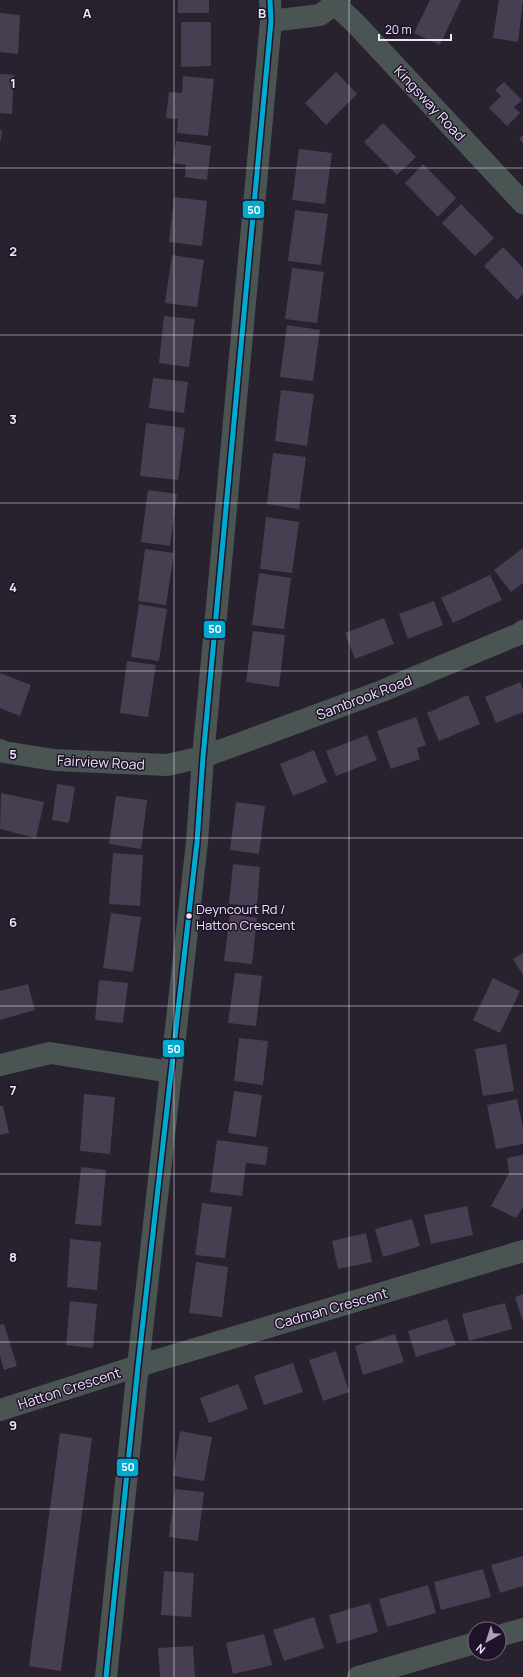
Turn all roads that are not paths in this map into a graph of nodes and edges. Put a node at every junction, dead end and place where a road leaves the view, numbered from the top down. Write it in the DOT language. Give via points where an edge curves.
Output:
graph roads {
  1 [pos="338,2"];
  2 [pos="270,10"];
  3 [pos="523,203"];
  4 [pos="523,631"];
  5 [pos="0,750"];
  6 [pos="203,757"];
  7 [pos="0,1065"];
  8 [pos="171,1072"];
  9 [pos="523,1250"];
  10 [pos="138,1366"];
  11 [pos="0,1410"];
  12 [pos="523,1629"];
  13 [pos="507,1634"];
  14 [pos="467,1645"];
  15 [pos="106,1677"];
  16 [pos="358,1677"];
  1 -- 2 [label="street" via="320,15"];
  1 -- 3 [label="street, Kingsway Road"];
  2 -- 6 [label="street"];
  4 -- 6 [label="street, Sambrook Road" via="382,691"];
  5 -- 6 [label="street, Fairview Road" via="54,760 167,765"];
  6 -- 8 [label="street" via="197,842"];
  7 -- 8 [label="street" via="50,1053"];
  8 -- 10 [label="street"];
  9 -- 10 [label="street, Cadman Crescent"];
  10 -- 11 [label="street, Hatton Crescent"];
  10 -- 15 [label="street"];
  12 -- 13 [label="street"];
  14 -- 16 [label="street"];
}
